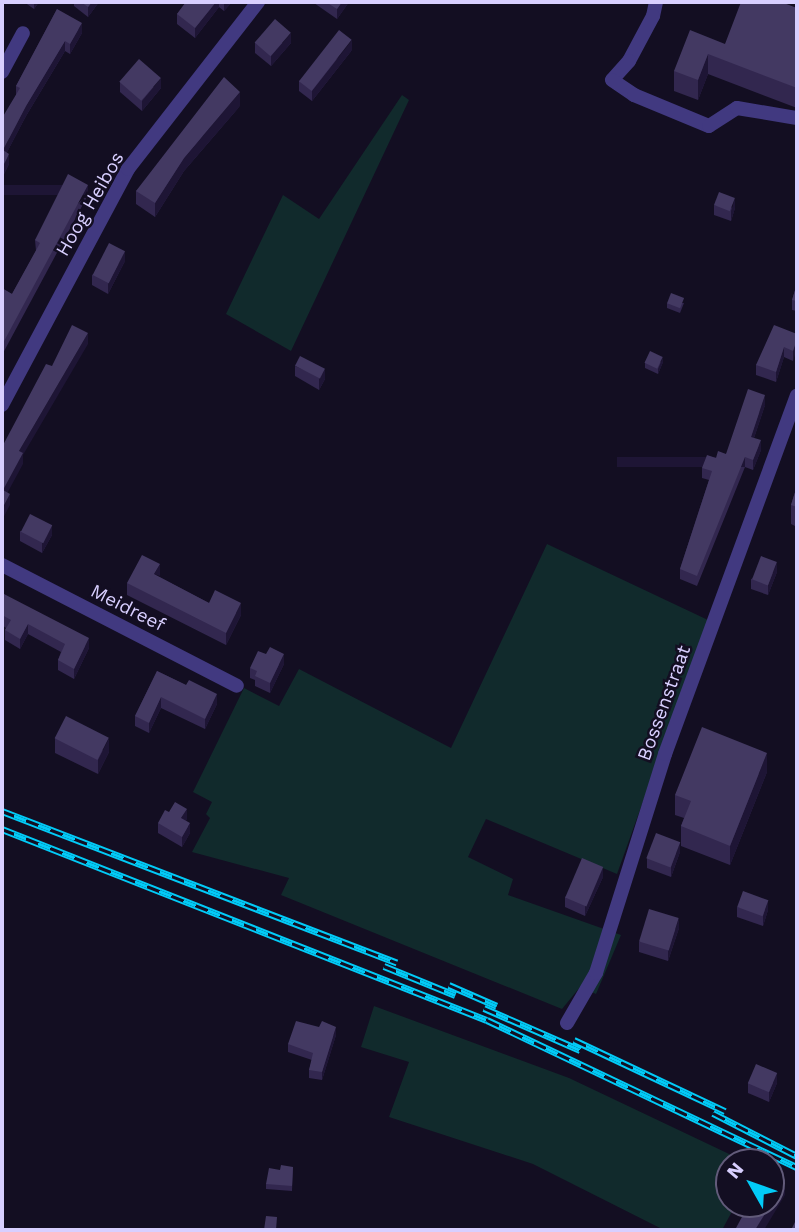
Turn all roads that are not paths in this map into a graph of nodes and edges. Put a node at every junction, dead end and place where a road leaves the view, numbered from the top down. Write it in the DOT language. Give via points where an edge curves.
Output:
graph roads {
  1 [pos="258,2"];
  2 [pos="656,2"];
  3 [pos="23,33"];
  4 [pos="2,72"];
  5 [pos="797,118"];
  6 [pos="797,396"];
  7 [pos="2,405"];
  8 [pos="2,565"];
  9 [pos="237,686"];
  10 [pos="567,1023"];
  1 -- 7 [label="street, Hoog Heibos" via="128,169"];
  2 -- 5 [label="street" via="629,61 612,79 634,95 709,126 737,108"];
  3 -- 4 [label="street"];
  6 -- 10 [label="street, Bossenstraat" via="665,754 596,973"];
  8 -- 9 [label="street, Meidreef"];
}
